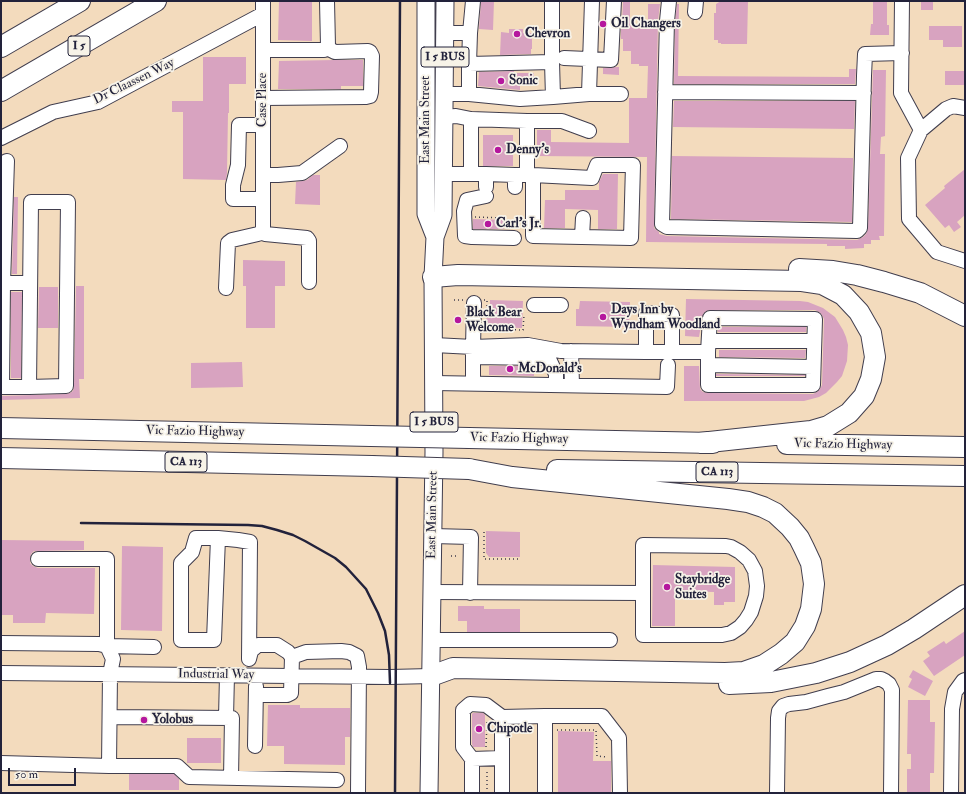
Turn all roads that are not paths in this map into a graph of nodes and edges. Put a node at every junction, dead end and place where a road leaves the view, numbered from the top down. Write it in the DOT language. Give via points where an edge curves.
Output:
graph roads {
  1 [pos="80,1"];
  2 [pos="156,1"];
  3 [pos="327,1"];
  4 [pos="426,1"];
  5 [pos="445,1"];
  6 [pos="472,1"];
  7 [pos="552,1"];
  8 [pos="592,1"];
  9 [pos="596,1"];
  10 [pos="669,1"];
  11 [pos="902,1"];
  12 [pos="613,2"];
  13 [pos="263,8"];
  14 [pos="445,33"];
  15 [pos="470,33"];
  16 [pos="1,47"];
  17 [pos="327,48"];
  18 [pos="262,50"];
  19 [pos="902,53"];
  20 [pos="590,59"];
  21 [pos="558,60"];
  22 [pos="500,63"];
  23 [pos="469,64"];
  24 [pos="1,91"];
  25 [pos="665,92"];
  26 [pos="864,93"];
  27 [pos="444,94"];
  28 [pos="469,94"];
  29 [pos="589,94"];
  30 [pos="621,94"];
  31 [pos="553,97"];
  32 [pos="262,98"];
  33 [pos="506,98"];
  34 [pos="965,108"];
  35 [pos="444,117"];
  36 [pos="471,119"];
  37 [pos="426,120"];
  38 [pos="527,121"];
  39 [pos="262,125"];
  40 [pos="921,130"];
  41 [pos="588,131"];
  42 [pos="1,138"];
  43 [pos="340,146"];
  44 [pos="1,164"];
  45 [pos="443,174"];
  46 [pos="471,174"];
  47 [pos="262,175"];
  48 [pos="522,178"];
  49 [pos="486,186"];
  50 [pos="262,199"];
  51 [pos="582,218"];
  52 [pos="263,231"];
  53 [pos="510,234"];
  54 [pos="435,237"];
  55 [pos="582,237"];
  56 [pos="965,261"];
  57 [pos="434,270"];
  58 [pos="309,282"];
  59 [pos="2,283"];
  60 [pos="30,283"];
  61 [pos="226,288"];
  62 [pos="474,301"];
  63 [pos="534,305"];
  64 [pos="561,305"];
  65 [pos="965,316"];
  66 [pos="814,341"];
  67 [pos="434,345"];
  68 [pos="571,351"];
  69 [pos="473,352"];
  70 [pos="646,352"];
  71 [pos="708,353"];
  72 [pos="670,359"];
  73 [pos="813,367"];
  74 [pos="434,383"];
  75 [pos="473,383"];
  76 [pos="556,385"];
  77 [pos="572,385"];
  78 [pos="2,387"];
  79 [pos="29,387"];
  80 [pos="1,428"];
  81 [pos="700,443"];
  82 [pos="965,447"];
  83 [pos="1,458"];
  84 [pos="468,469"];
  85 [pos="965,476"];
  86 [pos="433,536"];
  87 [pos="218,538"];
  88 [pos="38,559"];
  89 [pos="432,592"];
  90 [pos="470,593"];
  91 [pos="643,593"];
  92 [pos="965,595"];
  93 [pos="432,640"];
  94 [pos="610,640"];
  95 [pos="1,643"];
  96 [pos="107,646"];
  97 [pos="154,647"];
  98 [pos="292,657"];
  99 [pos="249,659"];
  100 [pos="1,673"];
  101 [pos="110,674"];
  102 [pos="226,675"];
  103 [pos="252,675"];
  104 [pos="292,676"];
  105 [pos="358,676"];
  106 [pos="431,676"];
  107 [pos="965,680"];
  108 [pos="256,695"];
  109 [pos="545,716"];
  110 [pos="110,717"];
  111 [pos="502,717"];
  112 [pos="226,718"];
  113 [pos="255,746"];
  114 [pos="502,758"];
  115 [pos="472,759"];
  116 [pos="1,763"];
  117 [pos="109,766"];
  118 [pos="231,778"];
  119 [pos="337,780"];
  120 [pos="358,793"];
  121 [pos="429,793"];
  122 [pos="472,793"];
  123 [pos="502,793"];
  124 [pos="546,793"];
  125 [pos="620,793"];
  126 [pos="777,793"];
  127 [pos="891,793"];
  128 [pos="951,793"];
  1 -- 16 [label="highway"];
  2 -- 24 [label="highway, I 5"];
  3 -- 17 [label="street"];
  4 -- 37 [label="main road, East Main Street / I 5 BUS"];
  5 -- 14 [label="main road, East Main Street / I 5 BUS"];
  6 -- 15 [label="street"];
  7 -- 21 [label="street"];
  8 -- 20 [label="street"];
  9 -- 12 [label="street"];
  10 -- 25 [label="street"];
  11 -- 19 [label="street"];
  12 -- 20 [label="street" via="611,60"];
  13 -- 18 [label="street, Case Place"];
  13 -- 42 [label="street, Dr Claassen Way" via="98,102 53,112"];
  14 -- 15 [label="street"];
  14 -- 27 [label="main road, East Main Street / I 5 BUS"];
  15 -- 23 [label="street"];
  17 -- 18 [label="street"];
  17 -- 32 [label="street" via="335,52 370,52 370,96"];
  18 -- 32 [label="street, Case Place"];
  19 -- 26 [label="street" via="865,54"];
  19 -- 40 [label="street" via="901,93"];
  20 -- 21 [label="street"];
  20 -- 29 [label="street"];
  21 -- 22 [label="street"];
  21 -- 31 [label="street"];
  22 -- 23 [label="street"];
  22 -- 33 [label="street" via="507,68 536,69 544,73 546,78 544,91 537,96"];
  23 -- 28 [label="street"];
  25 -- 26 [label="street"];
  25 -- 26 [label="street" via="662,224 667,227 857,230 860,228"];
  27 -- 28 [label="street"];
  27 -- 35 [label="main road, East Main Street / I 5 BUS"];
  28 -- 33 [label="street"];
  29 -- 30 [label="street"];
  29 -- 31 [label="street"];
  31 -- 33 [label="street"];
  32 -- 39 [label="street, Case Place"];
  34 -- 40 [label="street" via="953,106"];
  35 -- 36 [label="street"];
  35 -- 45 [label="main road, East Main Street / I 5 BUS"];
  36 -- 38 [label="street"];
  36 -- 46 [label="street"];
  37 -- 45 [label="main road" via="432,141 432,164"];
  37 -- 54 [label="main road, East Main Street / I 5 BUS" via="426,214"];
  38 -- 41 [label="street" via="562,121"];
  38 -- 48 [label="street"];
  39 -- 47 [label="street, Case Place"];
  39 -- 50 [label="street" via="239,125 238,165 233,185 233,199"];
  40 -- 56 [label="street" via="908,158 909,219 937,252"];
  43 -- 47 [label="street" via="302,173"];
  44 -- 59 [label="street" via="7,161"];
  45 -- 46 [label="street"];
  45 -- 54 [label="main road, East Main Street / I 5 BUS" via="443,216"];
  46 -- 49 [label="street"];
  47 -- 50 [label="street, Case Place"];
  48 -- 49 [label="street"];
  48 -- 55 [label="street" via="533,236"];
  48 -- 55 [label="street" via="592,178 597,165 633,165 632,238"];
  49 -- 53 [label="street" via="467,200 464,211 465,236"];
  50 -- 52 [label="street, Case Place"];
  51 -- 55 [label="street"];
  52 -- 58 [label="street" via="265,234 307,238"];
  52 -- 61 [label="street" via="228,242"];
  54 -- 57 [label="main road, East Main Street / I 5 BUS"];
  57 -- 65 [label="highway" via="833,271 857,275 920,293"];
  57 -- 67 [label="main road, East Main Street / I 5 BUS"];
  57 -- 81 [label="highway" via="458,275 802,281 822,284 843,295 860,312 871,333 874,357 871,379 864,396 849,413 828,426 811,431"];
  59 -- 60 [label="street"];
  59 -- 78 [label="street"];
  60 -- 79 [label="street"];
  60 -- 79 [label="street" via="31,202 68,202 66,386"];
  62 -- 69 [label="street"];
  63 -- 64 [label="street"];
  66 -- 71 [label="street"];
  66 -- 71 [label="street" via="815,319 710,318"];
  66 -- 73 [label="street"];
  67 -- 69 [label="street"];
  67 -- 74 [label="main road, East Main Street / I 5 BUS"];
  68 -- 69 [label="street" via="528,345"];
  68 -- 70 [label="street"];
  68 -- 77 [label="street"];
  69 -- 75 [label="street"];
  69 -- 76 [label="street" via="549,359 556,374"];
  70 -- 72 [label="street"];
  70 -- 72 [label="street" via="646,313 672,315"];
  71 -- 72 [label="street"];
  71 -- 73 [label="street"];
  71 -- 73 [label="street" via="708,385 813,385"];
  72 -- 77 [label="street" via="668,387"];
  74 -- 75 [label="street"];
  74 -- 86 [label="main road, East Main Street / I 5 BUS"];
  75 -- 76 [label="street"];
  76 -- 77 [label="street"];
  78 -- 79 [label="street"];
  80 -- 81 [label="highway, Vic Fazio Highway / CA 113, bridge"];
  81 -- 82 [label="highway, Vic Fazio Highway / CA 113"];
  83 -- 84 [label="highway, CA 113, bridge"];
  84 -- 85 [label="highway, CA 113"];
  84 -- 106 [label="highway" via="512,477 728,499 763,507 775,513 790,527 804,548 811,563 814,584 811,609 805,626 795,642 764,665 744,672 453,668"];
  86 -- 89 [label="main road, East Main Street / I 5 BUS"];
  86 -- 90 [label="street" via="471,537"];
  87 -- 87 [label="street" via="196,538 192,552 181,563 181,640 214,640"];
  87 -- 99 [label="street" via="250,542"];
  88 -- 96 [label="street" via="107,559"];
  89 -- 90 [label="street"];
  89 -- 93 [label="main road, East Main Street / I 5 BUS"];
  90 -- 91 [label="street"];
  91 -- 91 [label="street" via="644,545 731,547 749,560 755,571 757,586 751,612 746,620 731,633 722,635 643,634"];
  92 -- 106 [label="highway" via="887,645 850,662 816,673 771,682 724,684 452,679"];
  93 -- 94 [label="street"];
  93 -- 106 [label="main road, East Main Street / I 5 BUS"];
  95 -- 96 [label="street"];
  96 -- 97 [label="street"];
  96 -- 101 [label="street" via="113,659"];
  98 -- 99 [label="street" via="277,645 258,645 251,651"];
  98 -- 104 [label="street"];
  98 -- 105 [label="street" via="306,652 349,652 357,656"];
  99 -- 103 [label="street"];
  100 -- 101 [label="street, Industrial Way"];
  101 -- 102 [label="street, Industrial Way"];
  101 -- 110 [label="street"];
  102 -- 103 [label="street, Industrial Way"];
  102 -- 112 [label="street"];
  103 -- 104 [label="street, Industrial Way"];
  103 -- 108 [label="street"];
  104 -- 105 [label="street, Industrial Way"];
  104 -- 108 [label="street" via="291,693"];
  105 -- 106 [label="street, Industrial Way"];
  105 -- 120 [label="street"];
  106 -- 121 [label="main road, East Main Street / I 5 BUS"];
  107 -- 128 [label="street" via="955,692 952,709"];
  108 -- 113 [label="street"];
  109 -- 111 [label="street"];
  109 -- 124 [label="street"];
  109 -- 125 [label="street" via="602,716 619,738"];
  110 -- 112 [label="street"];
  110 -- 117 [label="street"];
  111 -- 114 [label="street"];
  111 -- 115 [label="street" via="486,705 470,704 463,710 463,747"];
  112 -- 118 [label="street" via="232,718"];
  114 -- 115 [label="street"];
  114 -- 123 [label="street"];
  115 -- 122 [label="street"];
  116 -- 117 [label="street"];
  117 -- 118 [label="street" via="177,766 189,777"];
  118 -- 119 [label="street"];
  126 -- 127 [label="street" via="778,718 783,706 844,692 876,679 886,681 892,690"];
}
